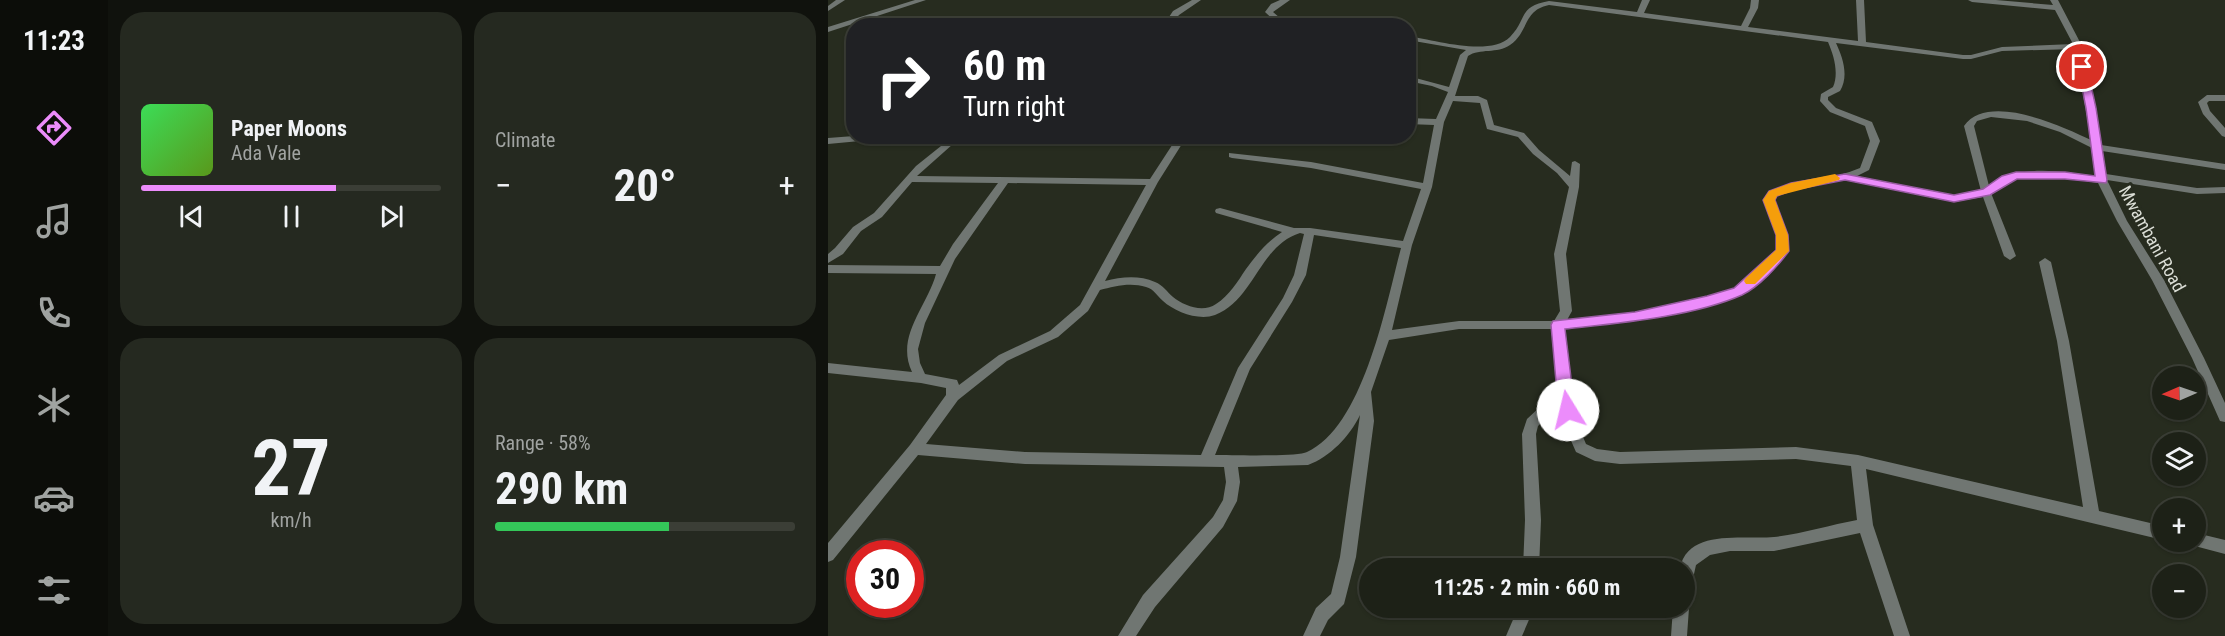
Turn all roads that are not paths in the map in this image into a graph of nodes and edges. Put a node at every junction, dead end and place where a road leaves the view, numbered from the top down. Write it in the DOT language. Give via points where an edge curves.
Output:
graph roads {
  1 [pos="841,0"];
  2 [pos="922,0"];
  3 [pos="1197,0"];
  4 [pos="1286,0"];
  5 [pos="1646,0"];
  6 [pos="1755,0"];
  7 [pos="1860,0"];
  8 [pos="1972,0"];
  9 [pos="1547,2"];
  10 [pos="1586,4"];
  11 [pos="2056,4"];
  12 [pos="828,9"];
  13 [pos="1640,14"];
  14 [pos="866,18"];
  15 [pos="1172,18"];
  16 [pos="1275,18"];
  17 [pos="846,24"];
  18 [pos="1744,28"];
  19 [pos="828,30"];
  20 [pos="1416,39"];
  21 [pos="1830,39"];
  22 [pos="1862,43"];
  23 [pos="2078,46"];
  24 [pos="1475,49"];
  25 [pos="1416,80"];
  26 [pos="1451,95"];
  27 [pos="2225,98"];
  28 [pos="1416,121"];
  29 [pos="1439,122"];
  30 [pos="2225,134"];
  31 [pos="846,138"];
  32 [pos="828,141"];
  33 [pos="949,144"];
  34 [pos="1178,144"];
  35 [pos="2097,147"];
  36 [pos="828,151"];
  37 [pos="1232,155"];
  38 [pos="1575,164"];
  39 [pos="2225,167"];
  40 [pos="1845,177"];
  41 [pos="2101,178"];
  42 [pos="909,179"];
  43 [pos="1006,179"];
  44 [pos="1153,182"];
  45 [pos="1427,187"];
  46 [pos="1575,187"];
  47 [pos="2225,190"];
  48 [pos="1986,192"];
  49 [pos="1220,211"];
  50 [pos="1291,231"];
  51 [pos="1311,231"];
  52 [pos="1407,245"];
  53 [pos="2010,256"];
  54 [pos="828,259"];
  55 [pos="2044,262"];
  56 [pos="828,269"];
  57 [pos="943,270"];
  58 [pos="1096,287"];
  59 [pos="1558,325"];
  60 [pos="1384,336"];
  61 [pos="828,368"];
  62 [pos="921,378"];
  63 [pos="1364,392"];
  64 [pos="1564,393"];
  65 [pos="953,396"];
  66 [pos="2225,417"];
  67 [pos="915,449"];
  68 [pos="1206,460"];
  69 [pos="1230,461"];
  70 [pos="1858,461"];
  71 [pos="2092,516"];
  72 [pos="1865,525"];
  73 [pos="2152,530"];
  74 [pos="2206,542"];
  75 [pos="2225,547"];
  76 [pos="828,555"];
  77 [pos="1531,558"];
  78 [pos="1693,558"];
  79 [pos="1522,618"];
  80 [pos="1680,618"];
  81 [pos="1126,636"];
  82 [pos="1311,636"];
  83 [pos="1514,636"];
  84 [pos="1679,636"];
  85 [pos="1902,636"];
  1 -- 12 [label="street"];
  2 -- 14 [label="street"];
  3 -- 15 [label="street"];
  4 -- 16 [label="street" via="1269,12"];
  5 -- 13 [label="street"];
  6 -- 18 [label="street"];
  7 -- 22 [label="street"];
  8 -- 11 [label="street"];
  9 -- 10 [label="street"];
  9 -- 24 [label="street" via="1531,8 1509,43"];
  10 -- 13 [label="street"];
  11 -- 23 [label="street, Mwambani Road"];
  13 -- 18 [label="street"];
  17 -- 19 [label="street"];
  18 -- 21 [label="street"];
  20 -- 24 [label="street"];
  21 -- 22 [label="street"];
  21 -- 40 [label="street" via="1842,76 1838,90 1824,96 1824,101 1833,110 1869,124 1875,141 1864,170"];
  22 -- 23 [label="street" via="1971,57 2002,49"];
  23 -- 35 [label="street, Mwambani Road"];
  24 -- 26 [label="street" via="1464,55"];
  25 -- 26 [label="street" via="1435,84"];
  26 -- 29 [label="street"];
  26 -- 46 [label="street" via="1484,102 1490,127 1521,135"];
  27 -- 30 [label="street" via="2207,98 2202,102"];
  28 -- 29 [label="street"];
  29 -- 45 [label="street"];
  31 -- 32 [label="street"];
  31 -- 36 [label="street"];
  33 -- 42 [label="street"];
  34 -- 44 [label="street"];
  35 -- 39 [label="street"];
  35 -- 41 [label="street, Mwambani Road"];
  35 -- 48 [label="street" via="2028,118 1991,114 1974,119 1969,126"];
  37 -- 45 [label="street"];
  38 -- 46 [label="street"];
  40 -- 48 [label="street" via="1946,198 1967,198"];
  40 -- 59 [label="street" via="1773,193 1769,200 1782,235 1782,251 1739,291 1635,316"];
  41 -- 47 [label="street" via="2198,191"];
  41 -- 48 [label="street" via="2016,175"];
  41 -- 66 [label="street, Mwambani Road" via="2198,358"];
  42 -- 43 [label="street"];
  42 -- 54 [label="street" via="878,215 857,229"];
  43 -- 44 [label="street"];
  43 -- 57 [label="street" via="990,206 955,246"];
  44 -- 58 [label="street"];
  45 -- 52 [label="street"];
  46 -- 59 [label="street" via="1560,254 1566,311"];
  48 -- 53 [label="street"];
  49 -- 50 [label="street"];
  50 -- 51 [label="street"];
  50 -- 58 [label="street" via="1267,251 1229,299 1211,312 1182,307 1146,283"];
  51 -- 52 [label="street"];
  51 -- 68 [label="street" via="1300,275 1244,368"];
  52 -- 60 [label="street"];
  55 -- 71 [label="street" via="2063,340"];
  56 -- 57 [label="street"];
  57 -- 62 [label="street" via="941,283 911,347 912,364"];
  58 -- 65 [label="street" via="1084,308 1059,330 1003,358"];
  59 -- 60 [label="street" via="1459,325"];
  59 -- 64 [label="street"];
  60 -- 63 [label="street"];
  61 -- 62 [label="street"];
  62 -- 65 [label="street" via="952,384"];
  63 -- 69 [label="street" via="1349,423 1329,446 1308,459"];
  63 -- 82 [label="street" via="1368,421 1348,557 1338,598 1322,614"];
  64 -- 70 [label="street" via="1581,448 1595,455 1620,458 1796,453"];
  64 -- 77 [label="street" via="1532,423 1529,435"];
  65 -- 67 [label="street"];
  67 -- 68 [label="street" via="1025,458"];
  67 -- 76 [label="street"];
  68 -- 69 [label="street"];
  69 -- 81 [label="street" via="1230,501 1218,522 1149,601"];
  70 -- 71 [label="street"];
  70 -- 72 [label="street"];
  71 -- 73 [label="street"];
  72 -- 78 [label="street" via="1774,544 1707,548"];
  72 -- 85 [label="street"];
  74 -- 75 [label="street"];
  79 -- 83 [label="street"];
  80 -- 84 [label="street"];
}
